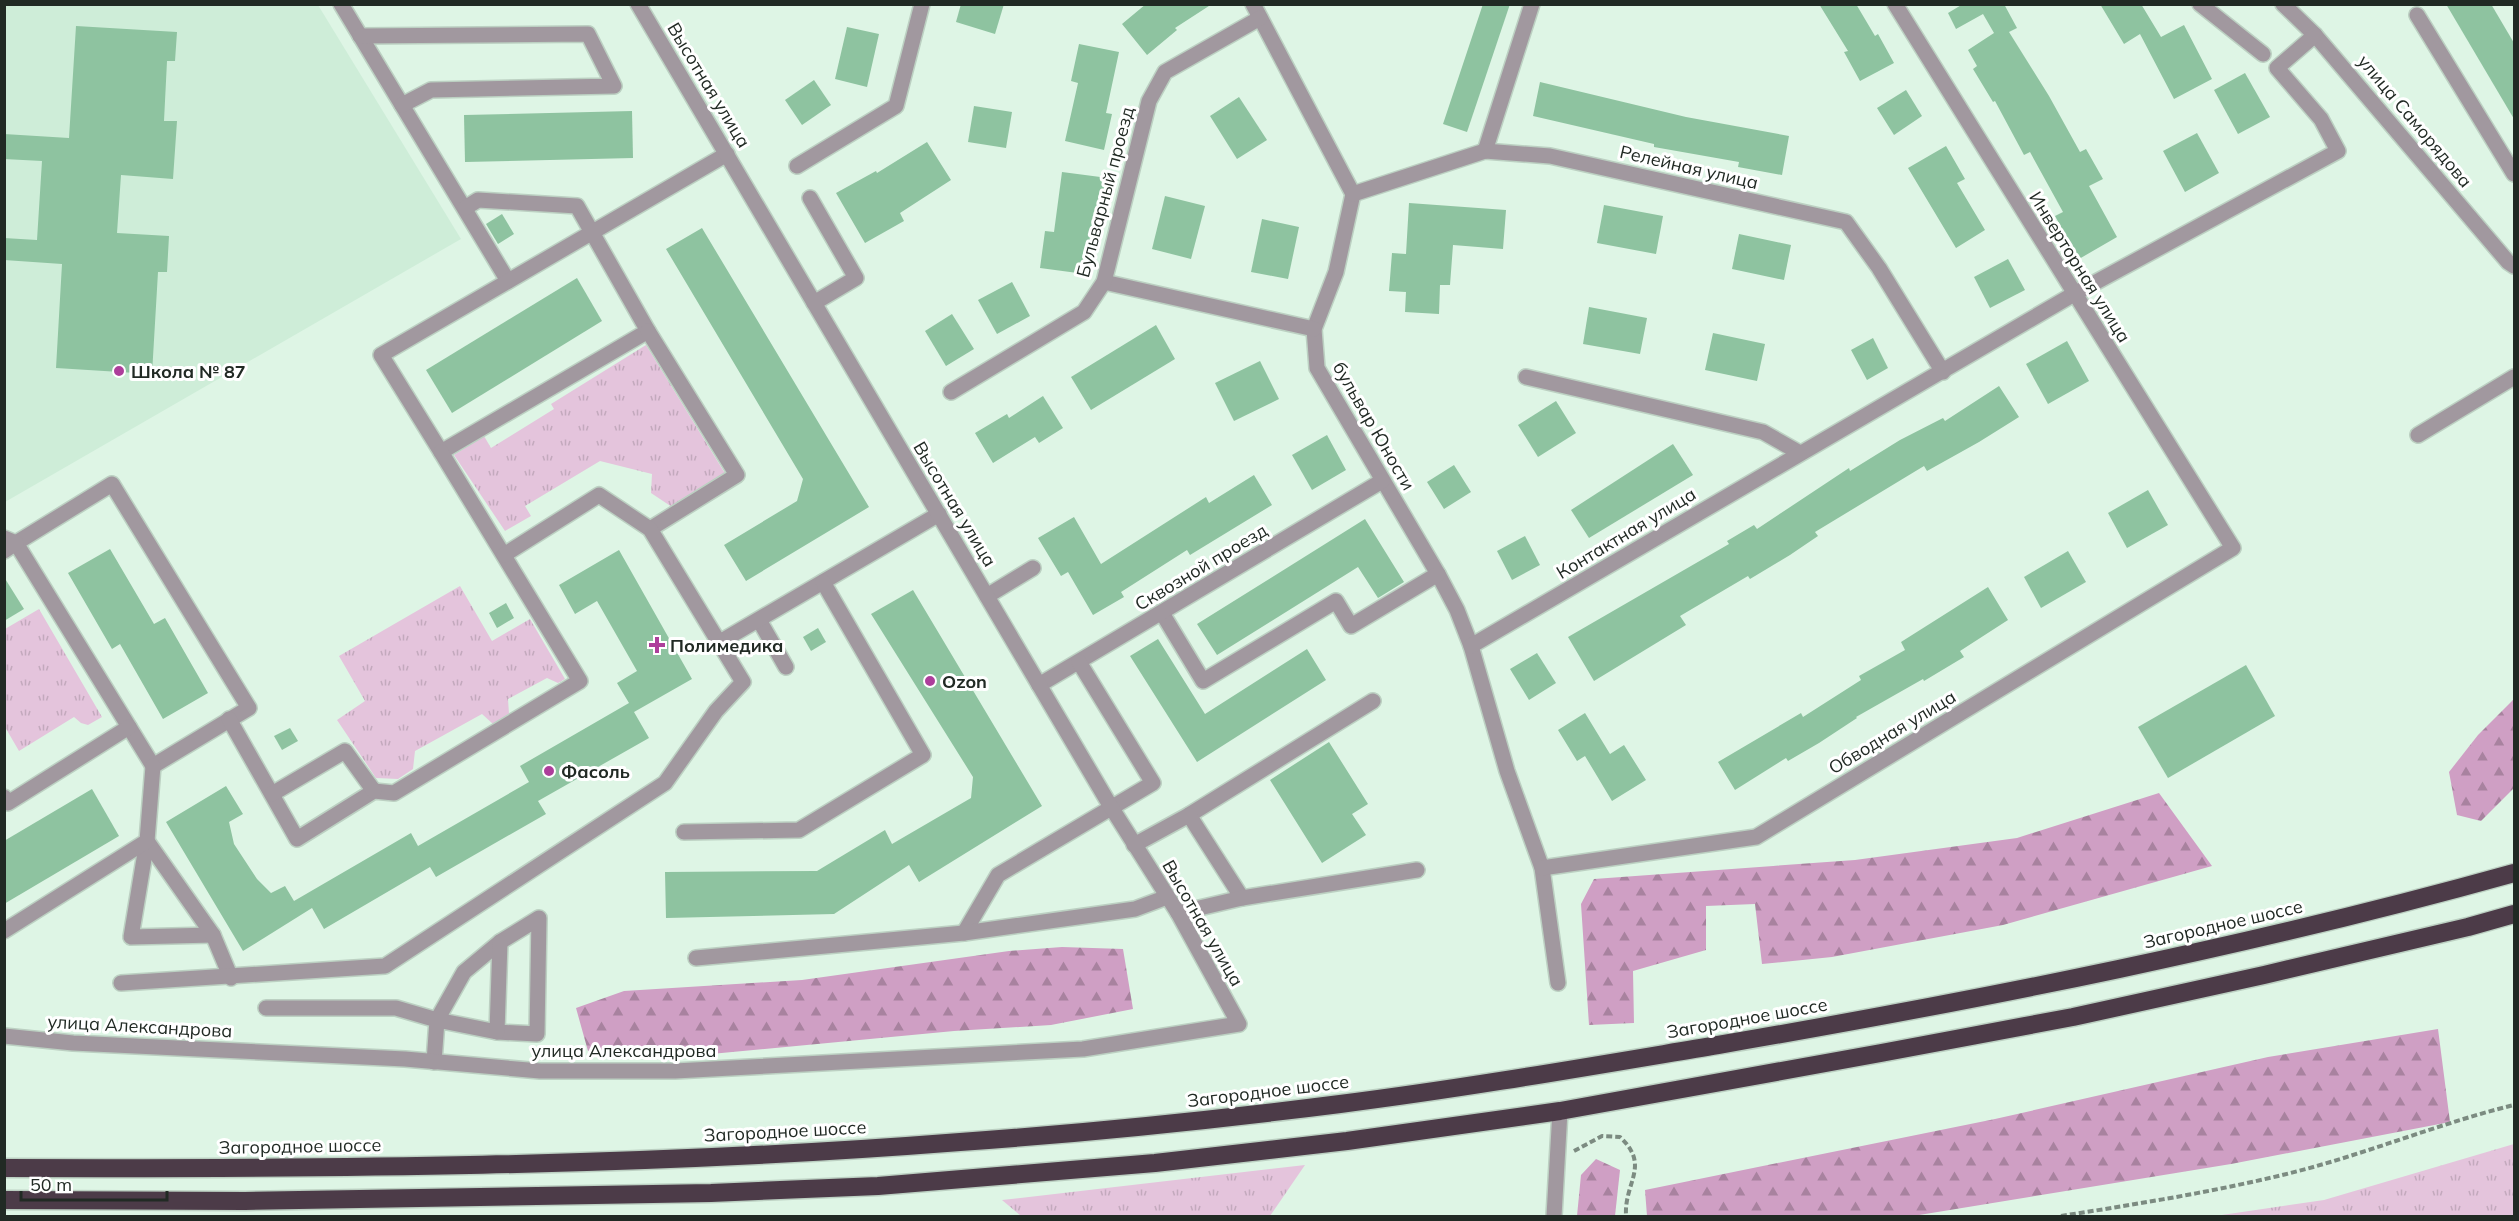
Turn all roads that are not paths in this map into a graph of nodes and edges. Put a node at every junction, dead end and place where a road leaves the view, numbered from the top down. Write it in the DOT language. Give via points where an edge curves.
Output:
graph roads {
  1 [pos="341,4"];
  2 [pos="638,4"];
  3 [pos="922,4"];
  4 [pos="1532,4"];
  5 [pos="1894,4"];
  6 [pos="2200,4"];
  7 [pos="2283,4"];
  8 [pos="1257,11"];
  9 [pos="2417,15"];
  10 [pos="2315,35"];
  11 [pos="360,36"];
  12 [pos="2263,54"];
  13 [pos="402,105"];
  14 [pos="1485,151"];
  15 [pos="727,154"];
  16 [pos="797,166"];
  17 [pos="2514,174"];
  18 [pos="1353,194"];
  19 [pos="810,198"];
  20 [pos="465,208"];
  21 [pos="591,233"];
  22 [pos="2514,266"];
  23 [pos="508,281"];
  24 [pos="1104,282"];
  25 [pos="2074,294"];
  26 [pos="814,303"];
  27 [pos="1314,329"];
  28 [pos="648,331"];
  29 [pos="1943,372"];
  30 [pos="1526,377"];
  31 [pos="2514,377"];
  32 [pos="951,392"];
  33 [pos="2418,435"];
  34 [pos="441,452"];
  35 [pos="1800,453"];
  36 [pos="1382,481"];
  37 [pos="939,514"];
  38 [pos="650,529"];
  39 [pos="8,544"];
  40 [pos="2233,548"];
  41 [pos="504,555"];
  42 [pos="1033,568"];
  43 [pos="1437,574"];
  44 [pos="823,582"];
  45 [pos="987,596"];
  46 [pos="1162,613"];
  47 [pos="759,620"];
  48 [pos="720,642"];
  49 [pos="1471,646"];
  50 [pos="1079,662"];
  51 [pos="786,667"];
  52 [pos="1039,685"];
  53 [pos="1372,701"];
  54 [pos="229,720"];
  55 [pos="129,727"];
  56 [pos="153,766"];
  57 [pos="374,791"];
  58 [pos="272,794"];
  59 [pos="4,797"];
  60 [pos="1111,807"];
  61 [pos="1189,815"];
  62 [pos="684,832"];
  63 [pos="147,841"];
  64 [pos="1134,845"];
  65 [pos="1542,868"];
  66 [pos="1417,870"];
  67 [pos="2514,873"];
  68 [pos="1167,897"];
  69 [pos="1242,898"];
  70 [pos="1178,912"];
  71 [pos="2514,914"];
  72 [pos="4,931"];
  73 [pos="964,933"];
  74 [pos="213,935"];
  75 [pos="500,942"];
  76 [pos="696,958"];
  77 [pos="231,978"];
  78 [pos="121,983"];
  79 [pos="1558,983"];
  80 [pos="266,1008"];
  81 [pos="437,1020"];
  82 [pos="1239,1024"];
  83 [pos="497,1032"];
  84 [pos="6,1036"];
  85 [pos="434,1062"];
  86 [pos="1560,1111"];
  87 [pos="4,1168"];
  88 [pos="4,1200"];
  89 [pos="1554,1216"];
  1 -- 11 [label="street"];
  2 -- 15 [label="street, Высотная улица"];
  3 -- 16 [label="street" via="896,105"];
  4 -- 14 [label="street"];
  5 -- 25 [label="street, Инверторная улица"];
  6 -- 12 [label="street"];
  7 -- 10 [label="street, улица Саморядова"];
  8 -- 18 [label="street"];
  8 -- 24 [label="street, Бульварный проезд" via="1165,72 1149,101"];
  9 -- 17 [label="street"];
  10 -- 22 [label="street, улица Саморядова"];
  10 -- 25 [label="street" via="2277,68 2320,119 2338,151"];
  11 -- 13 [label="street"];
  11 -- 13 [label="street" via="588,34 614,86 431,90"];
  13 -- 20 [label="street"];
  14 -- 18 [label="street, Релейная улица"];
  14 -- 29 [label="street, Релейная улица" via="1550,156 1846,222"];
  15 -- 21 [label="street"];
  15 -- 26 [label="street, Высотная улица"];
  18 -- 27 [label="street, бульвар Юности" via="1336,272"];
  19 -- 26 [label="street" via="856,278"];
  20 -- 21 [label="street" via="478,200 577,206"];
  20 -- 23 [label="street"];
  21 -- 23 [label="street"];
  21 -- 28 [label="street"];
  23 -- 34 [label="street" via="381,355"];
  24 -- 27 [label="street"];
  24 -- 32 [label="street, Бульварный проезд" via="1084,312"];
  25 -- 29 [label="street, Контактная улица"];
  25 -- 40 [label="street, Инверторная улица"];
  26 -- 37 [label="street, Высотная улица"];
  27 -- 36 [label="street, бульвар Юности" via="1317,368"];
  28 -- 34 [label="street"];
  28 -- 38 [label="street" via="737,474"];
  29 -- 35 [label="street, Контактная улица"];
  30 -- 35 [label="street" via="1763,432"];
  31 -- 33 [label="street"];
  34 -- 41 [label="street"];
  35 -- 49 [label="street, Контактная улица"];
  36 -- 43 [label="street, бульвар Юности"];
  36 -- 46 [label="street, Сквозной проезд"];
  37 -- 44 [label="street"];
  37 -- 45 [label="street, Высотная улица"];
  38 -- 41 [label="street" via="599,495"];
  38 -- 48 [label="street"];
  39 -- 54 [label="street" via="112,484 249,708"];
  39 -- 55 [label="street"];
  40 -- 65 [label="street, Обводная улица" via="1756,837"];
  41 -- 57 [label="street" via="580,681 394,793"];
  42 -- 45 [label="street"];
  43 -- 46 [label="street" via="1351,626 1336,601 1203,681"];
  43 -- 49 [label="street, бульвар Юности"];
  44 -- 47 [label="street"];
  44 -- 62 [label="street" via="923,755 799,830"];
  45 -- 52 [label="street, Высотная улица"];
  46 -- 50 [label="street, Сквозной проезд"];
  47 -- 48 [label="street"];
  47 -- 51 [label="street"];
  48 -- 77 [label="street" via="743,682 716,711 665,783 385,966"];
  49 -- 65 [label="street, бульвар Юности" via="1507,771"];
  50 -- 52 [label="street, Сквозной проезд"];
  50 -- 60 [label="street" via="1153,783"];
  52 -- 60 [label="street, Высотная улица"];
  53 -- 61 [label="street"];
  54 -- 56 [label="street"];
  54 -- 58 [label="street"];
  55 -- 56 [label="street"];
  55 -- 59 [label="street" via="8,803"];
  56 -- 63 [label="street"];
  57 -- 58 [label="street" via="345,751"];
  57 -- 58 [label="street" via="297,839"];
  60 -- 64 [label="street, Высотная улица"];
  60 -- 73 [label="street" via="998,875"];
  61 -- 64 [label="street"];
  61 -- 69 [label="street"];
  63 -- 72 [label="street"];
  63 -- 74 [label="street"];
  63 -- 74 [label="street" via="132,937"];
  64 -- 68 [label="street, Высотная улица"];
  65 -- 79 [label="street, бульвар Юности"];
  66 -- 69 [label="street"];
  67 -- 87 [label="highway, Загородное шоссе" via="2256,940 1899,1013 1333,1105 956,1143 711,1156 244,1168"];
  68 -- 70 [label="street, Высотная улица"];
  68 -- 73 [label="street" via="1135,909"];
  69 -- 70 [label="street"];
  70 -- 82 [label="street, Высотная улица"];
  71 -- 86 [label="highway" via="2073,1017"];
  73 -- 76 [label="street"];
  74 -- 77 [label="street"];
  75 -- 81 [label="street" via="464,972"];
  75 -- 83 [label="street"];
  75 -- 83 [label="street" via="538,918 537,1034"];
  77 -- 78 [label="street"];
  80 -- 81 [label="street" via="396,1008"];
  81 -- 83 [label="street"];
  81 -- 85 [label="street"];
  82 -- 85 [label="street, улица Александрова" via="1083,1049 675,1071 540,1071"];
  84 -- 85 [label="street, улица Александрова"];
  86 -- 88 [label="highway" via="1155,1163 878,1186 257,1201"];
  86 -- 89 [label="street"];
}
